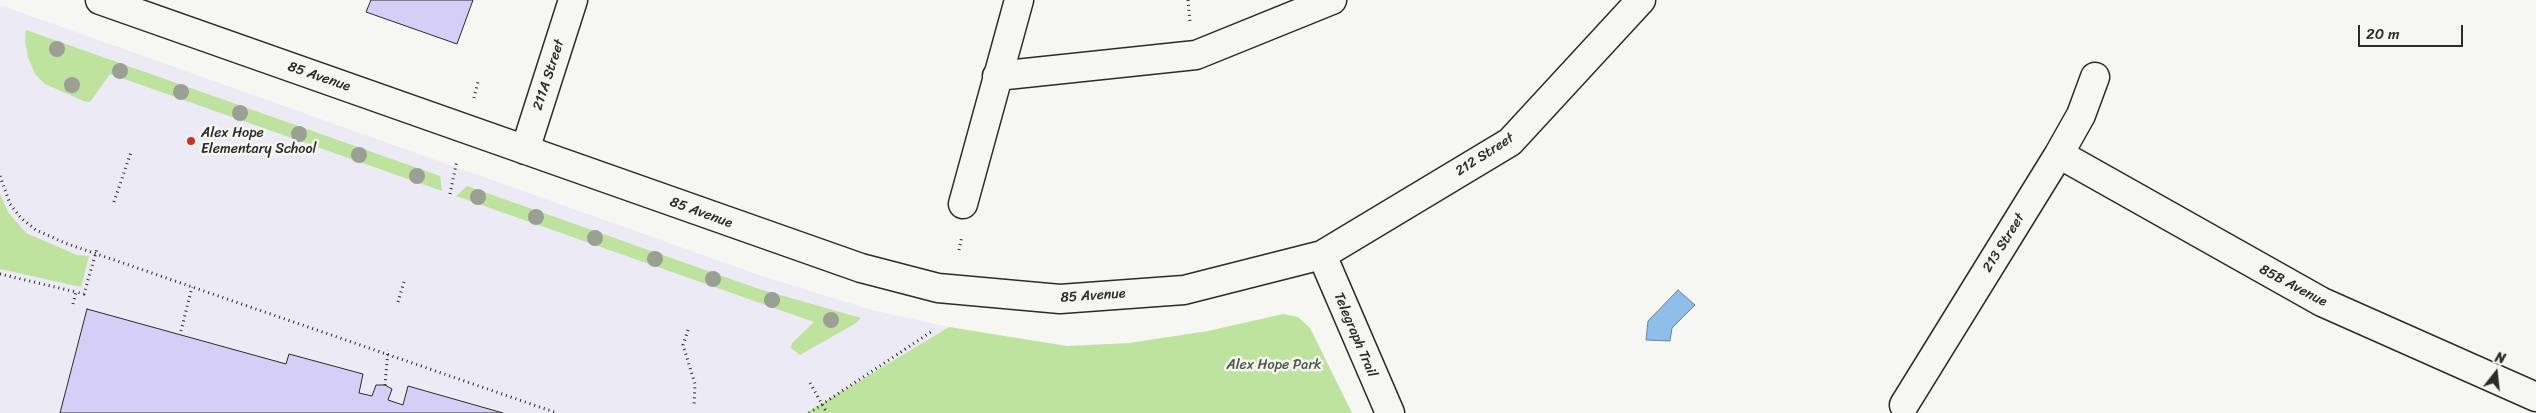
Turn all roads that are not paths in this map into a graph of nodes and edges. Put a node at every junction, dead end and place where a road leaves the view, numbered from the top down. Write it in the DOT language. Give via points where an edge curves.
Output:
graph roads {
  1 [pos="100,0"];
  2 [pos="573,0"];
  3 [pos="1019,0"];
  4 [pos="1332,0"];
  5 [pos="1641,0"];
  6 [pos="997,76"];
  7 [pos="2095,77"];
  8 [pos="525,150"];
  9 [pos="2059,154"];
  10 [pos="963,217"];
  11 [pos="1322,256"];
  12 [pos="2536,398"];
  13 [pos="1904,405"];
  14 [pos="1390,413"];
  15 [pos="2530,413"];
  1 -- 8 [label="street, 85 Avenue"];
  2 -- 8 [label="street, 211A Street"];
  3 -- 6 [label="street"];
  4 -- 6 [label="street" via="1196,55"];
  5 -- 11 [label="street, 212 Street" via="1510,142"];
  6 -- 10 [label="street"];
  7 -- 9 [label="street, 213 Street" via="2081,115"];
  8 -- 11 [label="street, 85 Avenue" via="787,244 938,288 1060,299 1184,290"];
  9 -- 12 [label="street, 85B Avenue" via="2322,302"];
  9 -- 13 [label="street, 213 Street"];
  11 -- 14 [label="street, Telegraph Trail"];
  12 -- 15 [label="street"];
}
